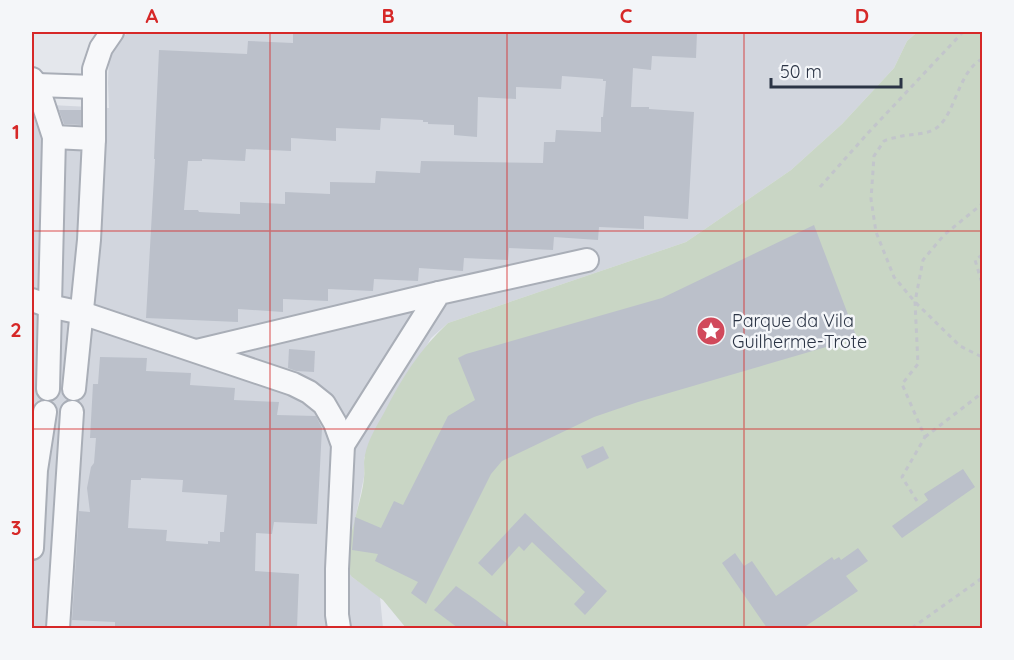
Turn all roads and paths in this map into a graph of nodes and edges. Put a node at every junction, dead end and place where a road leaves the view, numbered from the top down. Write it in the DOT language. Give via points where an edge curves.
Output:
graph roads {
  1 [pos="112,32"];
  2 [pos="963,32"];
  3 [pos="982,59"];
  4 [pos="34,82"];
  5 [pos="94,87"];
  6 [pos="54,137"];
  7 [pos="94,139"];
  8 [pos="820,187"];
  9 [pos="982,204"];
  10 [pos="982,255"];
  11 [pos="586,260"];
  12 [pos="982,283"];
  13 [pos="439,293"];
  14 [pos="915,302"];
  15 [pos="40,303"];
  16 [pos="82,313"];
  17 [pos="197,351"];
  18 [pos="982,357"];
  19 [pos="48,388"];
  20 [pos="74,389"];
  21 [pos="982,393"];
  22 [pos="45,412"];
  23 [pos="72,412"];
  24 [pos="925,437"];
  25 [pos="343,445"];
  26 [pos="34,469"];
  27 [pos="917,501"];
  28 [pos="32,548"];
  29 [pos="982,578"];
  30 [pos="58,628"];
  31 [pos="339,628"];
  32 [pos="912,628"];
  1 -- 5 [label="lane" via="94,69"];
  2 -- 8 [label="path"];
  3 -- 14 [label="path" via="965,78 938,127 884,141 874,156 871,199 876,232 894,277"];
  4 -- 5 [label="lane"];
  4 -- 6 [label="lane"];
  5 -- 7 [label="lane"];
  6 -- 7 [label="lane"];
  6 -- 15 [label="lane"];
  7 -- 16 [label="lane"];
  9 -- 14 [label="path" via="944,235 923,260"];
  10 -- 12 [label="path" via="975,260"];
  11 -- 13 [label="lane"];
  13 -- 17 [label="lane"];
  13 -- 25 [label="lane"];
  14 -- 18 [label="path" via="960,346"];
  14 -- 24 [label="path" via="918,364 902,384"];
  15 -- 16 [label="lane"];
  15 -- 19 [label="lane"];
  16 -- 17 [label="lane"];
  16 -- 20 [label="lane"];
  17 -- 25 [label="lane" via="309,392 324,405"];
  21 -- 24 [label="path"];
  22 -- 26 [label="lane"];
  23 -- 30 [label="lane"];
  24 -- 27 [label="path" via="902,477"];
  25 -- 31 [label="lane" via="337,568"];
  26 -- 28 [label="lane"];
  29 -- 32 [label="path"];
}
